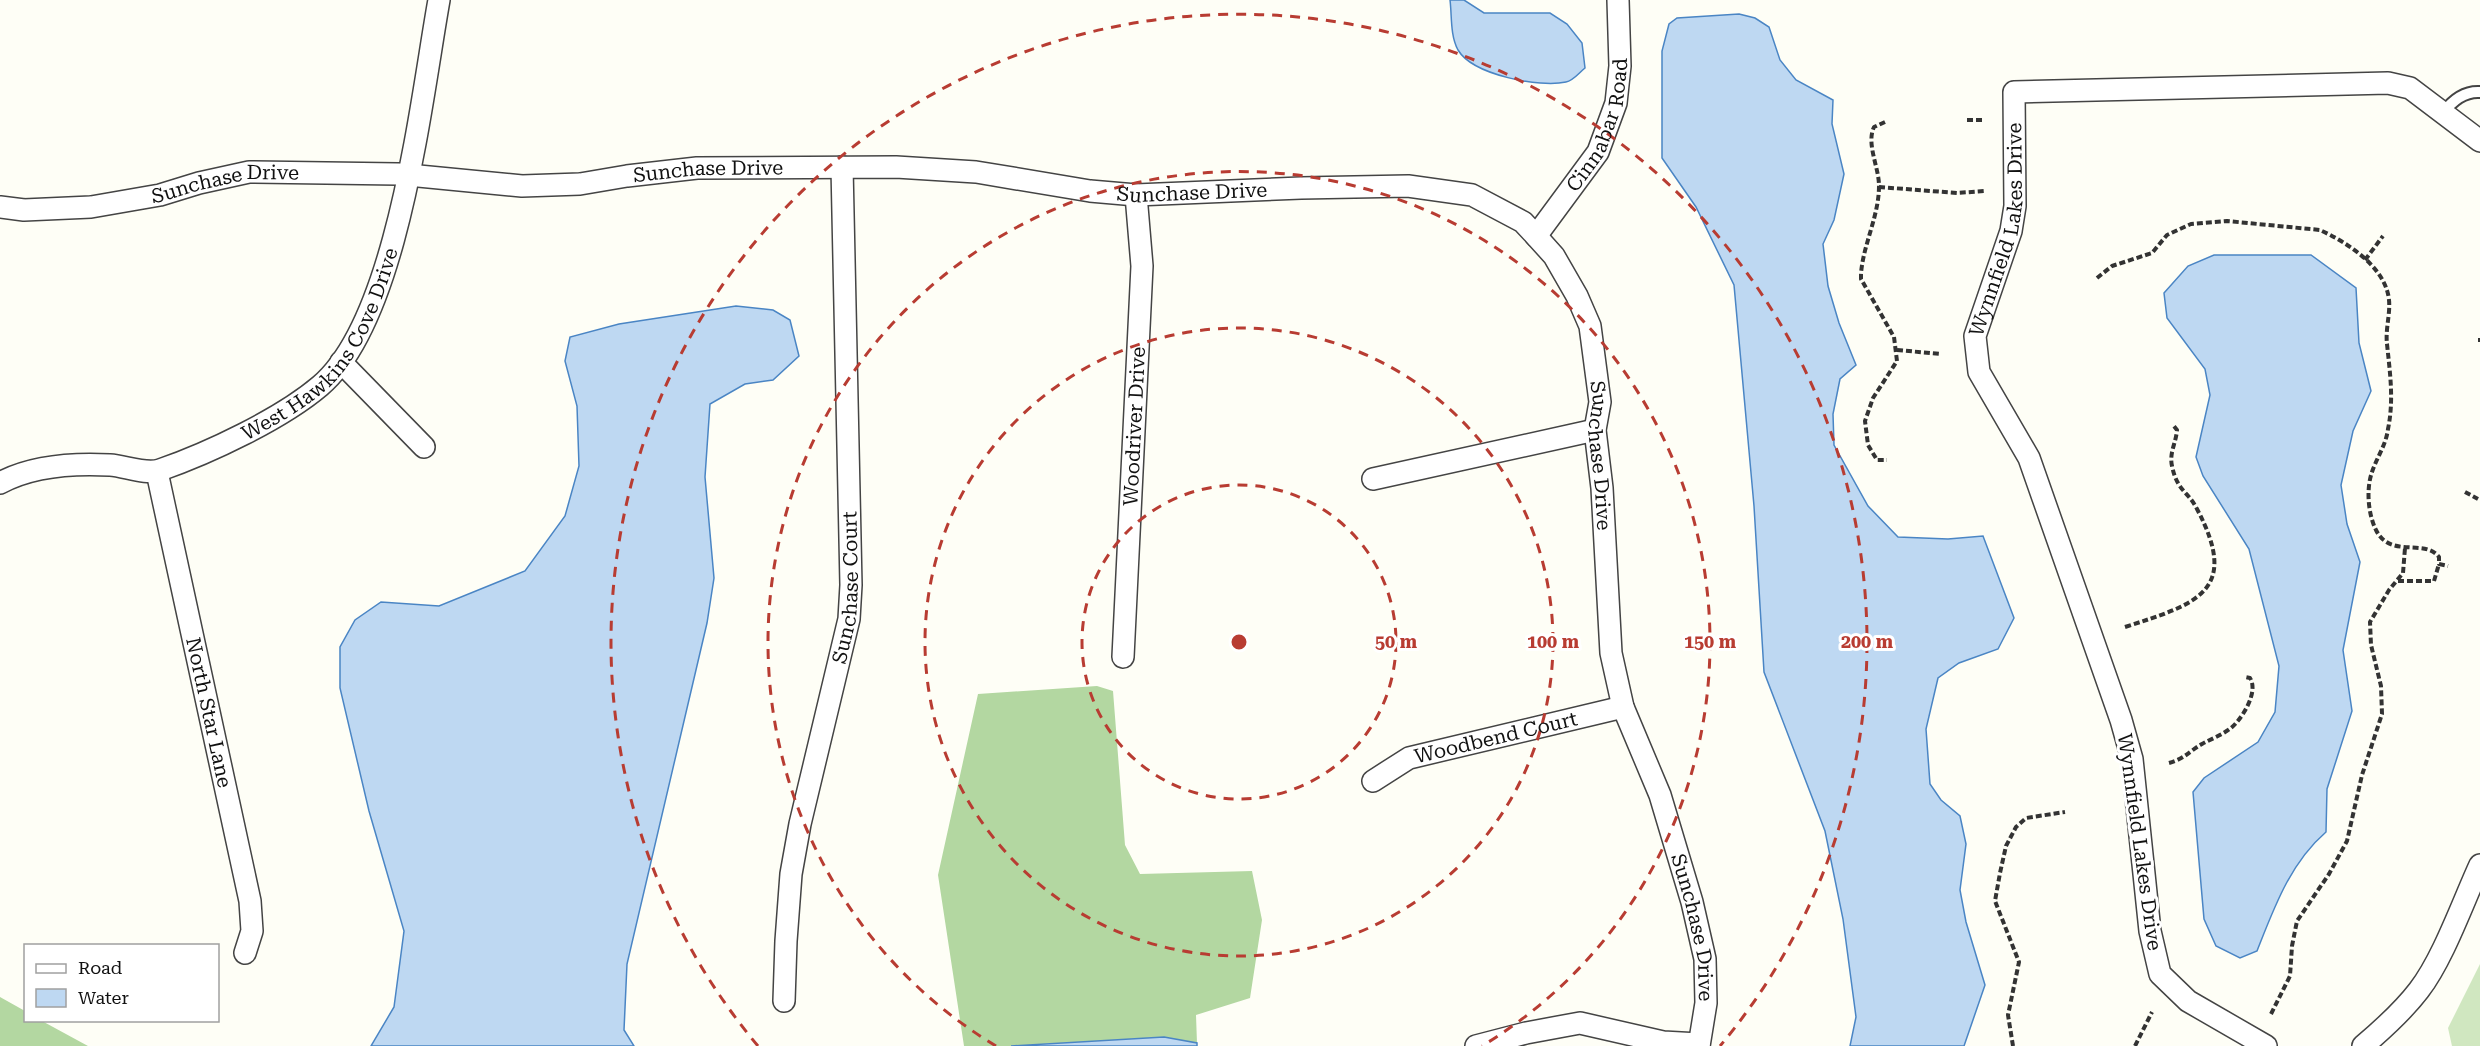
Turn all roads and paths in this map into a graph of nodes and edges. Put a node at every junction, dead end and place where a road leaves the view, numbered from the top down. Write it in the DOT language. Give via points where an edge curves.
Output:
graph roads {
  1 [pos="439,0"];
  2 [pos="1618,0"];
  3 [pos="2480,92"];
  4 [pos="2443,113"];
  5 [pos="1967,120"];
  6 [pos="1984,120"];
  7 [pos="1885,122"];
  8 [pos="2480,141"];
  9 [pos="842,167"];
  10 [pos="408,175"];
  11 [pos="1879,187"];
  12 [pos="1984,191"];
  13 [pos="1136,195"];
  14 [pos="0,207"];
  15 [pos="1536,236"];
  16 [pos="2383,236"];
  17 [pos="2365,260"];
  18 [pos="2097,278"];
  19 [pos="1897,350"];
  20 [pos="1941,354"];
  21 [pos="341,362"];
  22 [pos="2173,424"];
  23 [pos="1595,430"];
  24 [pos="424,447"];
  25 [pos="1887,460"];
  26 [pos="157,472"];
  27 [pos="1373,479"];
  28 [pos="0,483"];
  29 [pos="2465,492"];
  30 [pos="2478,499"];
  31 [pos="2405,548"];
  32 [pos="2439,564"];
  33 [pos="2448,566"];
  34 [pos="2397,581"];
  35 [pos="2125,627"];
  36 [pos="1123,657"];
  37 [pos="2245,677"];
  38 [pos="1623,707"];
  39 [pos="2169,763"];
  40 [pos="1373,781"];
  41 [pos="2065,812"];
  42 [pos="2480,865"];
  43 [pos="245,953"];
  44 [pos="784,1002"];
  45 [pos="2152,1012"];
  46 [pos="2271,1014"];
  47 [pos="1699,1045"];
  48 [pos="1476,1046"];
  49 [pos="2013,1046"];
  50 [pos="2135,1046"];
  51 [pos="2266,1046"];
  52 [pos="2363,1046"];
  1 -- 10 [label="street, West Hawkins Cove Drive"];
  2 -- 15 [label="street, Cinnabar Road" via="1620,66 1616,103 1598,152"];
  3 -- 4 [label="lane" via="2459,97"];
  4 -- 8 [label="street, Wynnfield Lakes Drive"];
  4 -- 51 [label="street, Wynnfield Lakes Drive" via="2410,88 2388,83 2014,92 2012,231 1975,336 1980,372 2029,458 2121,720 2132,759 2150,931 2160,974 2188,1001"];
  5 -- 6 [label="path"];
  7 -- 11 [label="path" via="1874,126 1871,136"];
  9 -- 10 [label="street, Sunchase Drive" via="697,168 580,184 522,186"];
  9 -- 13 [label="street, Sunchase Drive" via="976,172"];
  9 -- 44 [label="street, Sunchase Court" via="849,619 795,854"];
  10 -- 14 [label="street, Sunchase Drive" via="249,172 160,195 92,207"];
  10 -- 21 [label="street, West Hawkins Cove Drive" via="392,247 376,295 350,352"];
  11 -- 12 [label="path" via="1957,193"];
  11 -- 19 [label="path" via="1861,274"];
  13 -- 15 [label="street, Sunchase Drive" via="1408,186 1472,195 1523,222"];
  13 -- 36 [label="street, Woodriver Drive" via="1142,266"];
  15 -- 23 [label="street, Sunchase Drive" via="1554,256 1590,326 1600,402"];
  16 -- 17 [label="path"];
  17 -- 18 [label="path" via="2320,230 2210,221 2174,230 2152,253 2112,266"];
  17 -- 31 [label="path" via="2381,276 2388,294 2386,335 2393,397 2388,432 2369,482 2371,514 2381,537"];
  19 -- 20 [label="path"];
  19 -- 25 [label="path" via="1897,361 1873,398 1865,421 1872,454 1877,460"];
  21 -- 24 [label="street"];
  21 -- 26 [label="street, West Hawkins Cove Drive" via="321,385 281,413"];
  22 -- 35 [label="path" via="2177,430 2170,458 2173,473 2205,525 2215,573 2207,589 2184,606"];
  23 -- 27 [label="street"];
  23 -- 38 [label="street, Sunchase Drive" via="1611,653"];
  26 -- 28 [label="street" via="111,465 36,467"];
  26 -- 43 [label="street, North Star Lane" via="250,900 252,931"];
  29 -- 30 [label="path"];
  31 -- 32 [label="path" via="2430,550 2439,557"];
  31 -- 34 [label="path" via="2403,573"];
  32 -- 33 [label="path"];
  32 -- 34 [label="path" via="2433,581"];
  34 -- 46 [label="path" via="2370,622 2382,714 2346,841 2297,921 2290,976"];
  37 -- 39 [label="path" via="2253,683 2252,692 2238,722 2183,759"];
  38 -- 40 [label="street, Woodbend Court" via="1408,758"];
  38 -- 47 [label="street, Sunchase Drive" via="1660,795 1705,959 1706,1003"];
  41 -- 49 [label="path" via="2026,818 2016,827 2006,846 2000,873 1995,901 2019,962 2008,1015"];
  42 -- 52 [label="street" via="2420,990"];
  45 -- 50 [label="path"];
  47 -- 48 [label="street" via="1663,1042 1580,1023"];
}
